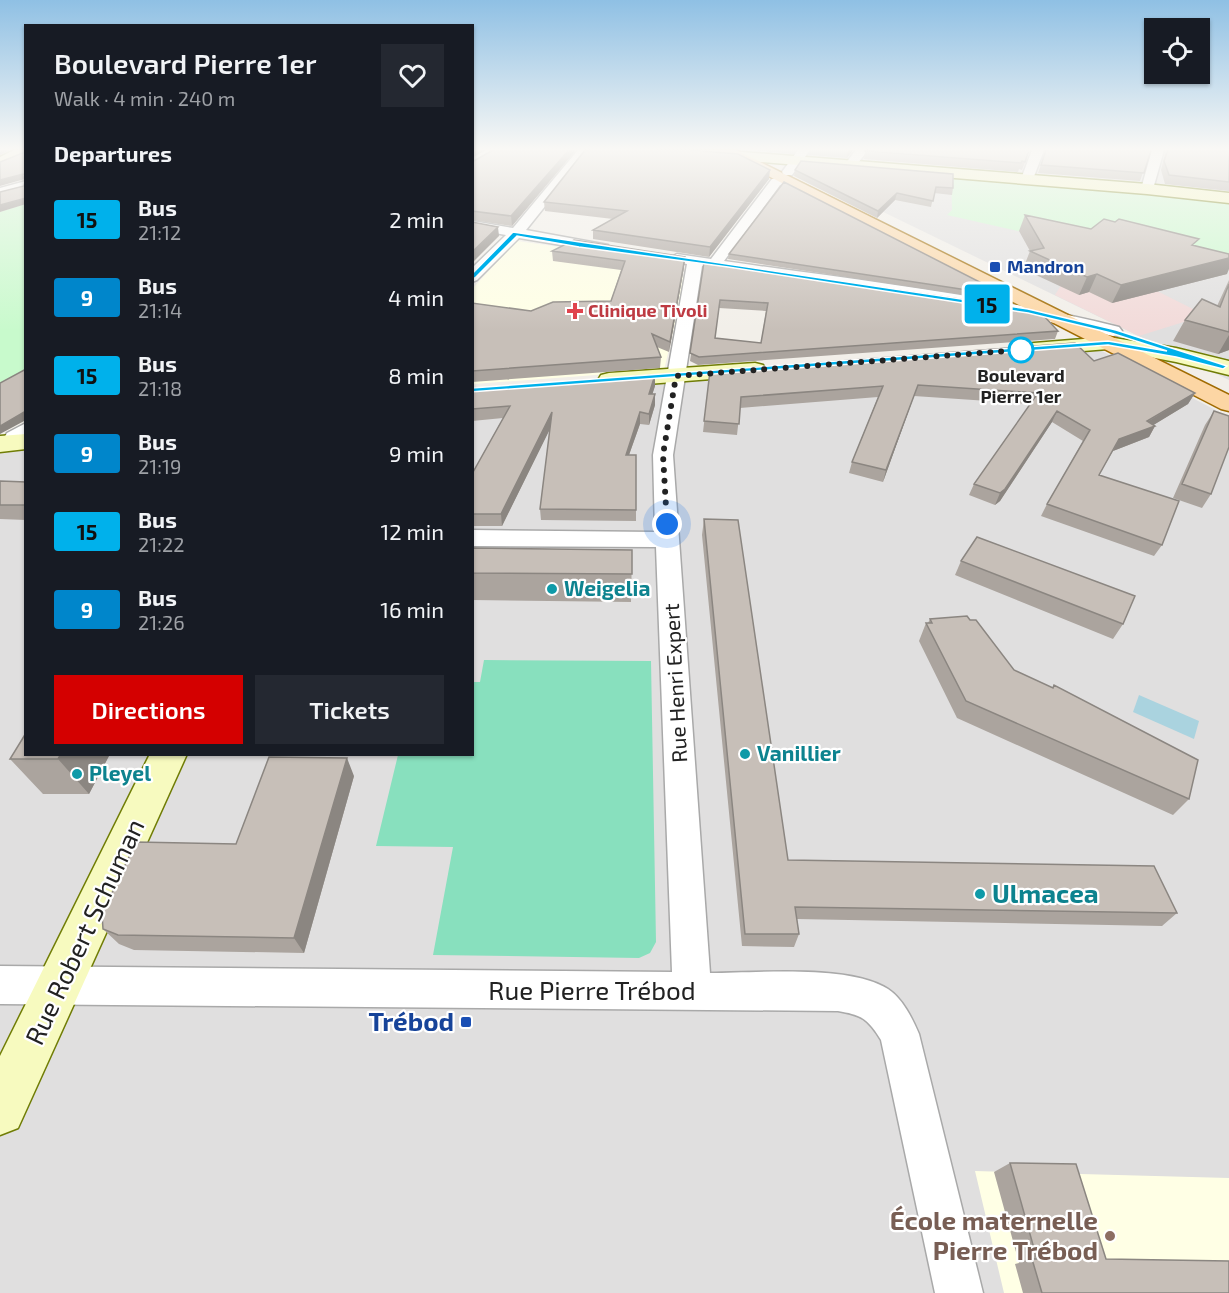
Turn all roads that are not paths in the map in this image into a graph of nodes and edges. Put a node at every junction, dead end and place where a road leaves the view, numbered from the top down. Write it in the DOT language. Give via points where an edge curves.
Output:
graph roads {
  1 [pos="534,210"];
  2 [pos="755,210"];
  3 [pos="865,210"];
  4 [pos="877,210"];
  5 [pos="474,225"];
  6 [pos="515,234"];
  7 [pos="619,251"];
  8 [pos="663,256"];
  9 [pos="695,261"];
  10 [pos="716,263"];
  11 [pos="474,275"];
  12 [pos="1006,300"];
  13 [pos="1110,337"];
  14 [pos="1010,350"];
  15 [pos="1151,350"];
  16 [pos="1226,367"];
  17 [pos="779,368"];
  18 [pos="676,376"];
  19 [pos="591,382"];
  20 [pos="1229,390"];
  21 [pos="1229,404"];
  22 [pos="474,538"];
  23 [pos="668,540"];
  24 [pos="168,756"];
  25 [pos="0,985"];
  26 [pos="59,985"];
  27 [pos="692,991"];
  28 [pos="0,1110"];
  29 [pos="959,1293"];
  1 -- 6 [label="street"];
  2 -- 10 [label="street"];
  3 -- 12 [label="main road"];
  4 -- 13 [label="main road"];
  5 -- 6 [label="street"];
  6 -- 7 [label="street"];
  6 -- 11 [label="street"];
  8 -- 9 [label="street"];
  9 -- 10 [label="street"];
  9 -- 18 [label="street, Rue Henri Expert"];
  10 -- 12 [label="street"];
  12 -- 13 [label="main road"];
  13 -- 14 [label="street"];
  13 -- 15 [label="main road"];
  13 -- 16 [label="street"];
  13 -- 21 [label="main road"];
  15 -- 16 [label="street"];
  15 -- 20 [label="main road"];
  17 -- 18 [label="street"];
  18 -- 19 [label="street"];
  18 -- 23 [label="street, Rue Henri Expert" via="663,455"];
  22 -- 23 [label="street"];
  23 -- 27 [label="street, Rue Henri Expert"];
  24 -- 26 [label="street, Rue Robert Schuman"];
  25 -- 26 [label="street, Rue Pierre Trébod"];
  26 -- 27 [label="street, Rue Pierre Trébod"];
  26 -- 28 [label="street, Rue Robert Schuman"];
  27 -- 29 [label="street, Rue Pierre Trébod" via="838,992 866,996 886,1011 899,1034"];
}
